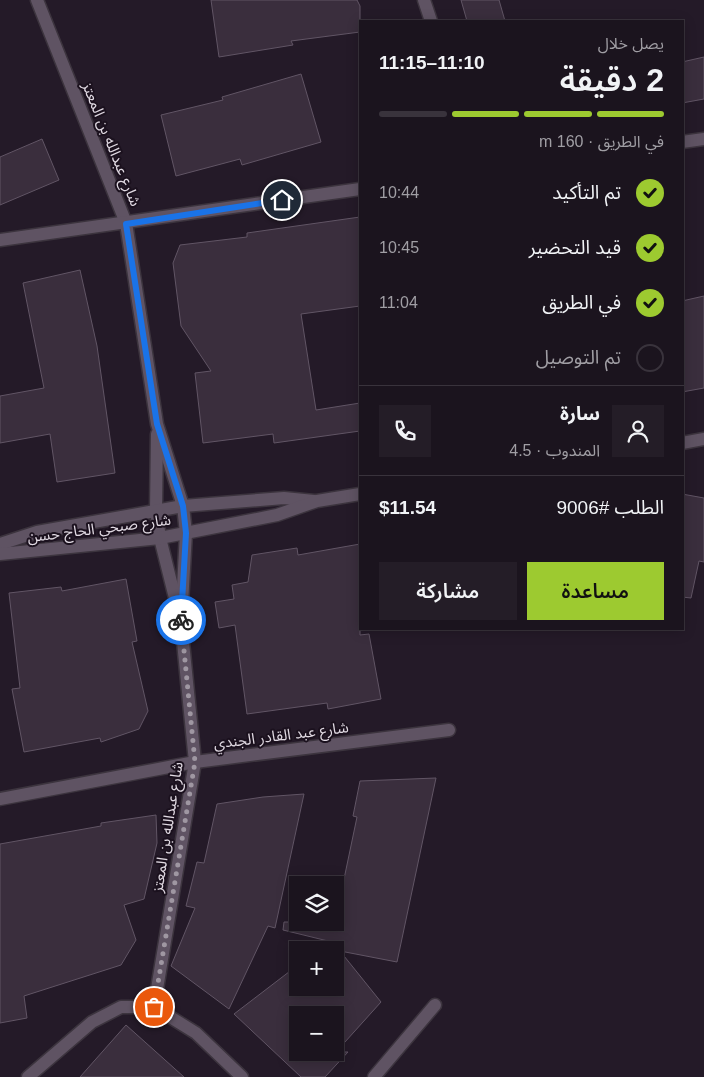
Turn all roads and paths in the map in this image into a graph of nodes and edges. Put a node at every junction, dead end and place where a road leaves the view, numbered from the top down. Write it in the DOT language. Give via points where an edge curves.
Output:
graph roads {
  1 [pos="37,0"];
  2 [pos="424,0"];
  3 [pos="431,20"];
  4 [pos="704,139"];
  5 [pos="684,142"];
  6 [pos="359,189"];
  7 [pos="126,224"];
  8 [pos="0,240"];
  9 [pos="157,424"];
  10 [pos="359,494"];
  11 [pos="317,501"];
  12 [pos="183,506"];
  13 [pos="156,510"];
  14 [pos="186,533"];
  15 [pos="160,538"];
  16 [pos="0,544"];
  17 [pos="0,554"];
  18 [pos="181,622"];
  19 [pos="449,730"];
  20 [pos="195,762"];
  21 [pos="0,799"];
  22 [pos="435,1005"];
  23 [pos="154,1007"];
  24 [pos="28,1077"];
  25 [pos="242,1077"];
  26 [pos="374,1077"];
  1 -- 7 [label="street, شارع عبدالله بن المعتز"];
  2 -- 3 [label="street"];
  4 -- 5 [label="street"];
  6 -- 7 [label="street"];
  7 -- 8 [label="street"];
  7 -- 9 [label="street, شارع عبدالله بن المعتز"];
  9 -- 12 [label="street, شارع عبدالله بن المعتز"];
  9 -- 13 [label="street, شارع عبدالله بن المعتز"];
  10 -- 11 [label="street, شارع صبحي الحاج حسن"];
  11 -- 12 [label="street, شارع صبحي الحاج حسن" via="284,498"];
  11 -- 14 [label="street, شارع صبحي الحاج حسن" via="286,513"];
  12 -- 13 [label="street, شارع صبحي الحاج حسن"];
  12 -- 14 [label="street, شارع عبدالله بن المعتز"];
  13 -- 15 [label="street, شارع عبدالله بن المعتز"];
  13 -- 16 [label="street, شارع صبحي الحاج حسن" via="28,534"];
  14 -- 15 [label="street, شارع صبحي الحاج حسن"];
  14 -- 18 [label="street, شارع عبدالله بن المعتز"];
  15 -- 17 [label="street, شارع صبحي الحاج حسن"];
  15 -- 18 [label="street, شارع عبدالله بن المعتز"];
  18 -- 20 [label="street, شارع عبدالله بن المعتز"];
  19 -- 20 [label="street, شارع عبد القادر الجندي"];
  20 -- 21 [label="street, شارع عبد القادر الجندي"];
  20 -- 23 [label="street, شارع عبدالله بن المعتز"];
  22 -- 26 [label="street"];
  23 -- 24 [label="street" via="121,1007 92,1022"];
  23 -- 25 [label="street" via="196,1033"];
}
